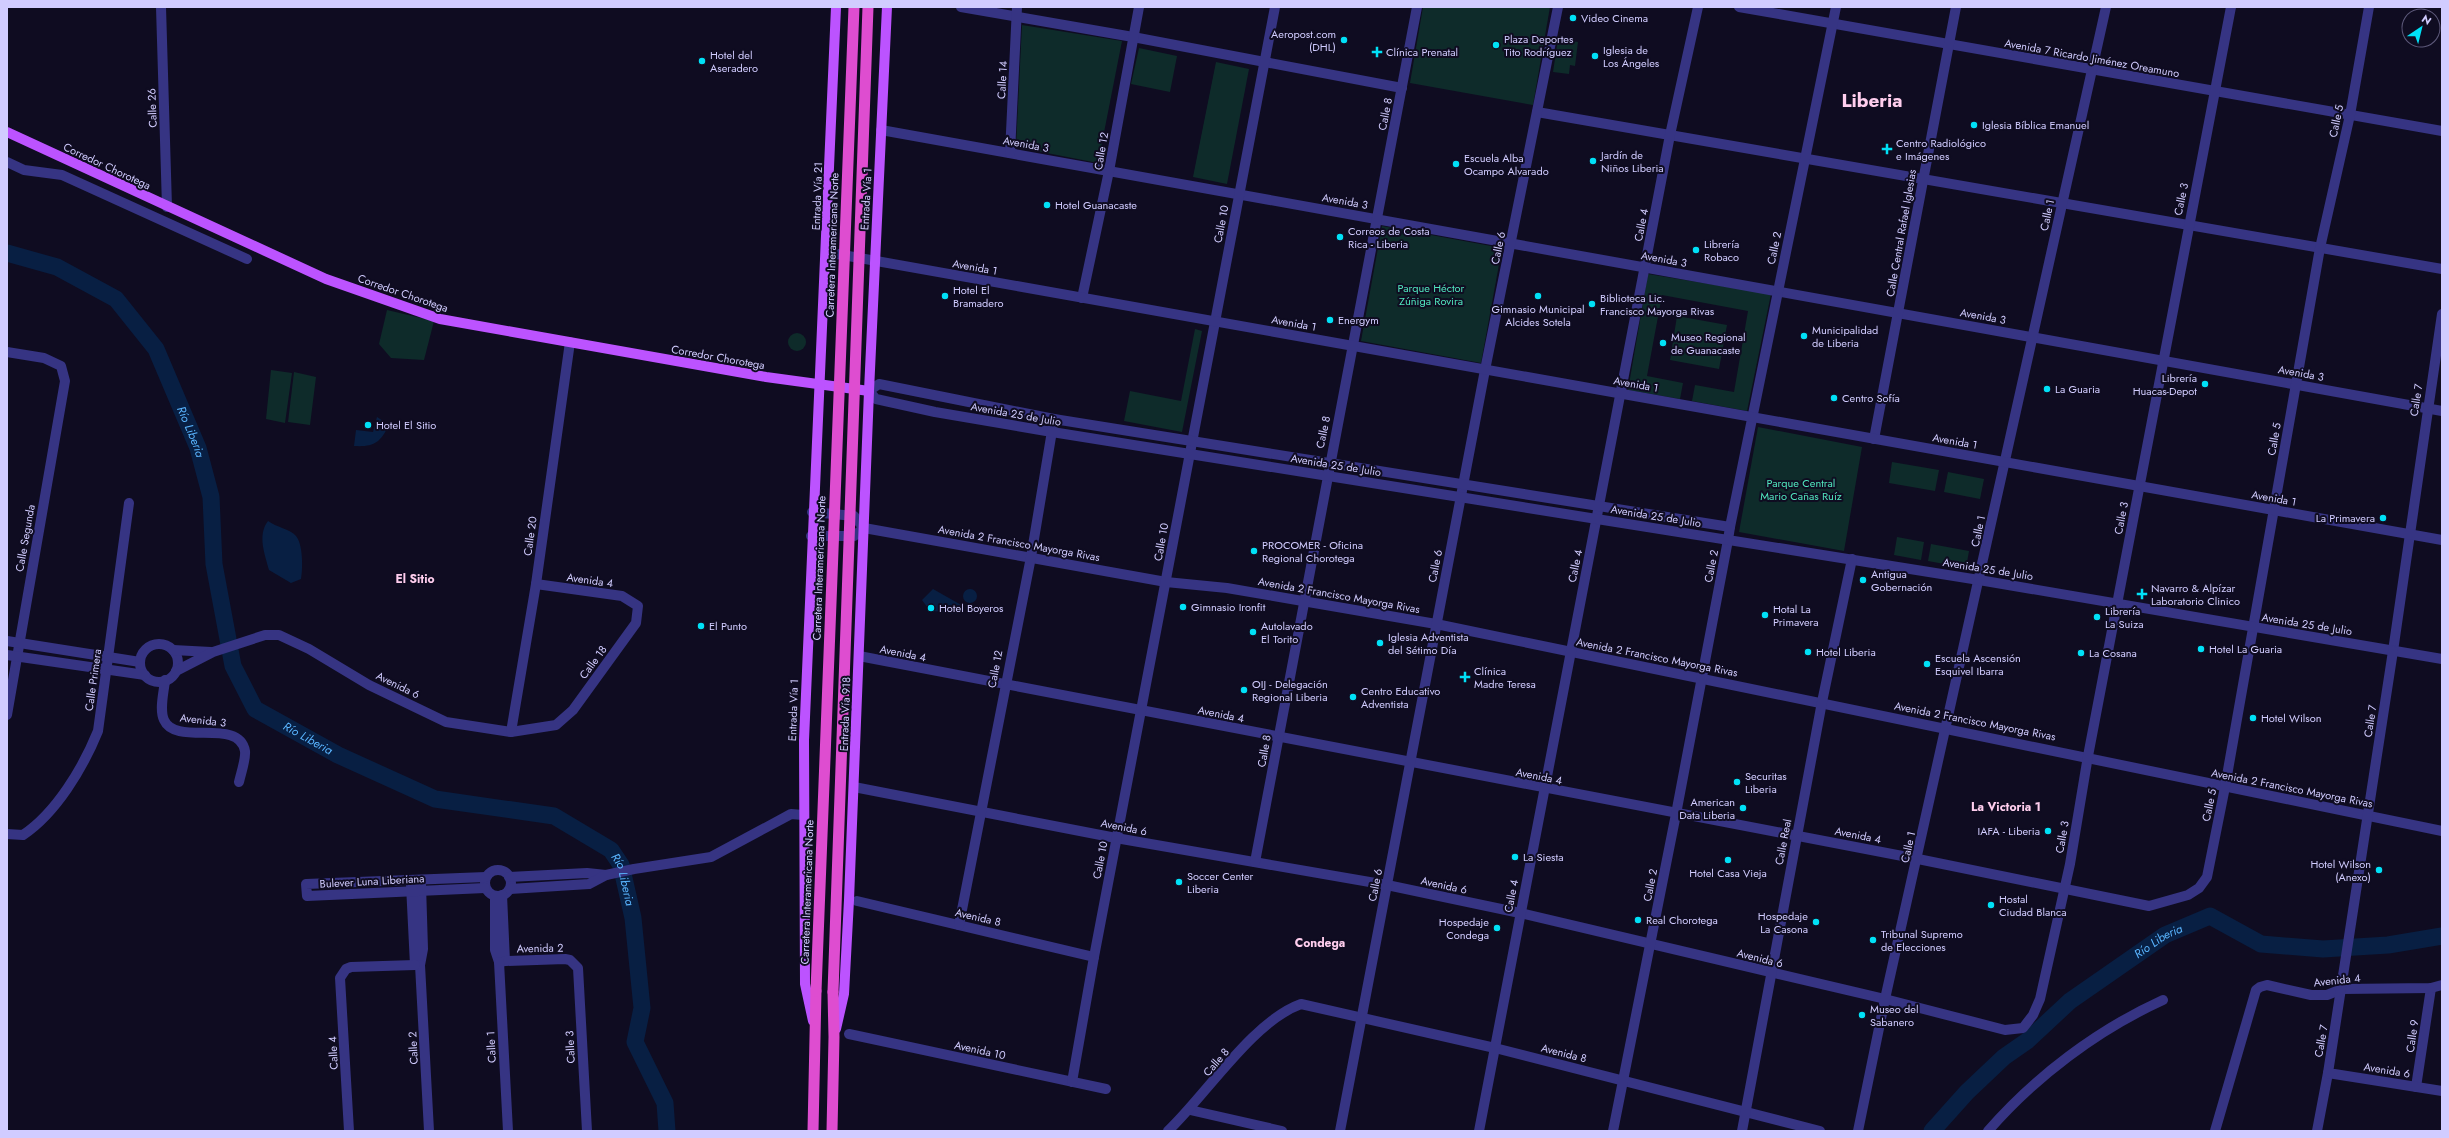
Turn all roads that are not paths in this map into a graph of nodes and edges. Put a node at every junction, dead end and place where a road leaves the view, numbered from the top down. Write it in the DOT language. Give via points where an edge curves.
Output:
graph roads {
  1 [pos="161,7"];
  2 [pos="836,7"];
  3 [pos="854,7"];
  4 [pos="868,7"];
  5 [pos="887,7"];
  6 [pos="961,7"];
  7 [pos="1139,7"];
  8 [pos="1275,7"];
  9 [pos="1417,7"];
  10 [pos="1558,7"];
  11 [pos="1698,7"];
  12 [pos="1738,7"];
  13 [pos="1836,7"];
  14 [pos="1956,7"];
  15 [pos="2106,7"];
  16 [pos="2231,7"];
  17 [pos="2370,7"];
  18 [pos="1017,12"];
  19 [pos="1832,24"];
  20 [pos="1133,37"];
  21 [pos="1949,45"];
  22 [pos="1266,62"];
  23 [pos="2091,70"];
  24 [pos="1402,88"];
  25 [pos="2216,91"];
  26 [pos="1537,112"];
  27 [pos="2350,115"];
  28 [pos="881,130"];
  29 [pos="2442,131"];
  30 [pos="7,132"];
  31 [pos="1670,135"];
  32 [pos="1010,153"];
  33 [pos="1805,158"];
  34 [pos="7,162"];
  35 [pos="1110,171"];
  36 [pos="1923,179"];
  37 [pos="1239,194"];
  38 [pos="2062,203"];
  39 [pos="167,207"];
  40 [pos="1377,219"];
  41 [pos="2188,225"];
  42 [pos="1512,243"];
  43 [pos="2320,248"];
  44 [pos="826,252"];
  45 [pos="247,259"];
  46 [pos="874,261"];
  47 [pos="1644,267"];
  48 [pos="2442,269"];
  49 [pos="1777,291"];
  50 [pos="1082,298"];
  51 [pos="1899,313"];
  52 [pos="2442,314"];
  53 [pos="1215,322"];
  54 [pos="2033,337"];
  55 [pos="570,342"];
  56 [pos="1354,346"];
  57 [pos="7,352"];
  58 [pos="2163,361"];
  59 [pos="1485,370"];
  60 [pos="2296,385"];
  61 [pos="819,386"];
  62 [pos="868,391"];
  63 [pos="1620,394"];
  64 [pos="2427,408"];
  65 [pos="2442,411"];
  66 [pos="1752,417"];
  67 [pos="1054,419"];
  68 [pos="1052,432"];
  69 [pos="1874,439"];
  70 [pos="1192,441"];
  71 [pos="1189,454"];
  72 [pos="1329,462"];
  73 [pos="2005,462"];
  74 [pos="1327,476"];
  75 [pos="1464,484"];
  76 [pos="2139,486"];
  77 [pos="1461,498"];
  78 [pos="129,503"];
  79 [pos="1600,506"];
  80 [pos="2273,510"];
  81 [pos="812,512"];
  82 [pos="1597,519"];
  83 [pos="864,528"];
  84 [pos="1730,528"];
  85 [pos="2409,534"];
  86 [pos="811,536"];
  87 [pos="1728,540"];
  88 [pos="2442,540"];
  89 [pos="1031,557"];
  90 [pos="1852,559"];
  91 [pos="1979,580"];
  92 [pos="1166,582"];
  93 [pos="536,584"];
  94 [pos="1304,602"];
  95 [pos="2117,603"];
  96 [pos="638,606"];
  97 [pos="1436,624"];
  98 [pos="2252,627"];
  99 [pos="7,641"];
  100 [pos="19,642"];
  101 [pos="173,650"];
  102 [pos="215,651"];
  103 [pos="1570,651"];
  104 [pos="2393,651"];
  105 [pos="12,655"];
  106 [pos="859,656"];
  107 [pos="108,657"];
  108 [pos="2442,659"];
  109 [pos="140,662"];
  110 [pos="107,671"];
  111 [pos="176,671"];
  112 [pos="145,675"];
  113 [pos="1702,678"];
  114 [pos="165,680"];
  115 [pos="1004,684"];
  116 [pos="1822,702"];
  117 [pos="1142,711"];
  118 [pos="7,715"];
  119 [pos="556,725"];
  120 [pos="1947,728"];
  121 [pos="511,732"];
  122 [pos="1279,737"];
  123 [pos="2088,756"];
  124 [pos="1410,763"];
  125 [pos="239,782"];
  126 [pos="854,787"];
  127 [pos="2225,787"];
  128 [pos="1544,789"];
  129 [pos="982,810"];
  130 [pos="1676,814"];
  131 [pos="803,815"];
  132 [pos="2367,815"];
  133 [pos="2442,830"];
  134 [pos="7,834"];
  135 [pos="1797,836"];
  136 [pos="1116,838"];
  137 [pos="1918,859"];
  138 [pos="1256,862"];
  139 [pos="609,875"];
  140 [pos="486,877"];
  141 [pos="509,877"];
  142 [pos="2207,877"];
  143 [pos="416,879"];
  144 [pos="1387,885"];
  145 [pos="485,888"];
  146 [pos="2064,889"];
  147 [pos="416,891"];
  148 [pos="502,893"];
  149 [pos="857,901"];
  150 [pos="1520,913"];
  151 [pos="959,925"];
  152 [pos="1651,943"];
  153 [pos="1094,957"];
  154 [pos="502,962"];
  155 [pos="574,964"];
  156 [pos="417,965"];
  157 [pos="1771,974"];
  158 [pos="2442,985"];
  159 [pos="2431,988"];
  160 [pos="2342,989"];
  161 [pos="1885,999"];
  162 [pos="2163,1000"];
  163 [pos="1301,1004"];
  164 [pos="1362,1017"];
  165 [pos="2022,1028"];
  166 [pos="815,1034"];
  167 [pos="849,1034"];
  168 [pos="834,1037"];
  169 [pos="1495,1048"];
  170 [pos="2328,1073"];
  171 [pos="1623,1080"];
  172 [pos="1072,1082"];
  173 [pos="2416,1087"];
  174 [pos="1106,1089"];
  175 [pos="2442,1091"];
  176 [pos="1190,1110"];
  177 [pos="1746,1112"];
  178 [pos="349,1131"];
  179 [pos="429,1131"];
  180 [pos="508,1131"];
  181 [pos="587,1131"];
  182 [pos="813,1131"];
  183 [pos="832,1131"];
  184 [pos="1168,1131"];
  185 [pos="1282,1131"];
  186 [pos="1340,1131"];
  187 [pos="1479,1131"];
  188 [pos="1613,1131"];
  189 [pos="1742,1131"];
  190 [pos="1820,1131"];
  191 [pos="1858,1131"];
  192 [pos="1988,1131"];
  193 [pos="2215,1131"];
  194 [pos="2317,1131"];
  1 -- 39 [label="street, Calle 26"];
  2 -- 44 [label="main road, Entrada Vía 21"];
  3 -- 166 [label="highway, Carretera Interamericana Norte, bridge"];
  4 -- 168 [label="highway, bridge" via="833,992"];
  5 -- 28 [label="main road, Entrada Vía 1"];
  6 -- 18 [label="street"];
  7 -- 20 [label="street, Calle 12"];
  8 -- 22 [label="street, Calle 10"];
  9 -- 24 [label="street, Calle 8"];
  10 -- 26 [label="street, Calle 6"];
  11 -- 31 [label="street, Calle 4"];
  12 -- 19 [label="street, Avenida 7 Ricardo Jiménez Oreamuno"];
  13 -- 19 [label="street, Calle 2"];
  14 -- 21 [label="street, Calle Central Rafael Iglesias"];
  15 -- 23 [label="street, Calle 1"];
  16 -- 25 [label="street, Calle 3"];
  17 -- 27 [label="street, Calle 5"];
  18 -- 20 [label="street"];
  18 -- 32 [label="street, Calle 14"];
  19 -- 21 [label="street, Avenida 7 Ricardo Jiménez Oreamuno"];
  19 -- 33 [label="street, Calle 2"];
  20 -- 22 [label="street"];
  20 -- 35 [label="street, Calle 12"];
  21 -- 23 [label="street, Avenida 7 Ricardo Jiménez Oreamuno"];
  21 -- 36 [label="street, Calle Central Rafael Iglesias"];
  22 -- 24 [label="street"];
  22 -- 37 [label="street, Calle 10"];
  23 -- 25 [label="street, Avenida 7 Ricardo Jiménez Oreamuno"];
  23 -- 38 [label="street, Calle 1"];
  24 -- 40 [label="street, Calle 8"];
  25 -- 27 [label="street, Avenida 7 Ricardo Jiménez Oreamuno"];
  25 -- 41 [label="street, Calle 3"];
  26 -- 31 [label="street"];
  26 -- 42 [label="street, Calle 6"];
  27 -- 29 [label="street, Avenida 7 Ricardo Jiménez Oreamuno"];
  27 -- 43 [label="street, Calle 5"];
  28 -- 32 [label="street, Avenida 3"];
  28 -- 46 [label="main road, Entrada Vía 1"];
  30 -- 39 [label="main road, Corredor Chorotega"];
  31 -- 33 [label="street"];
  31 -- 47 [label="street, Calle 4"];
  32 -- 35 [label="street, Avenida 3"];
  33 -- 36 [label="street"];
  33 -- 49 [label="street, Calle 2"];
  34 -- 45 [label="street" via="24,170 62,175"];
  35 -- 37 [label="street, Avenida 3"];
  35 -- 50 [label="street, Calle 12"];
  36 -- 38 [label="street"];
  36 -- 51 [label="street, Calle Central Rafael Iglesias"];
  37 -- 40 [label="street, Avenida 3"];
  37 -- 53 [label="street, Calle 10"];
  38 -- 41 [label="street"];
  38 -- 54 [label="street, Calle 1"];
  39 -- 55 [label="main road, Corredor Chorotega" via="326,278 440,319"];
  40 -- 42 [label="street, Avenida 3"];
  40 -- 56 [label="street, Calle 8"];
  41 -- 43 [label="street"];
  41 -- 58 [label="street, Calle 3"];
  42 -- 47 [label="street, Avenida 3"];
  42 -- 59 [label="street, Calle 6"];
  43 -- 48 [label="street"];
  43 -- 60 [label="street, Calle 5"];
  44 -- 46 [label="street, Avenida 1"];
  44 -- 61 [label="main road, Entrada Vía 21"];
  46 -- 50 [label="street, Avenida 1"];
  46 -- 62 [label="main road, Entrada Vía 1"];
  47 -- 49 [label="street, Avenida 3"];
  47 -- 63 [label="street, Calle 4"];
  49 -- 51 [label="street, Avenida 3"];
  49 -- 66 [label="street, Calle 2"];
  50 -- 53 [label="street, Avenida 1"];
  51 -- 54 [label="street, Avenida 3"];
  51 -- 69 [label="street, Calle Central Rafael Iglesias"];
  52 -- 64 [label="street, Calle 7"];
  53 -- 56 [label="street, Avenida 1"];
  53 -- 70 [label="street, Calle 10"];
  54 -- 58 [label="street, Avenida 3"];
  54 -- 73 [label="street, Calle 1"];
  55 -- 61 [label="main road, Corredor Chorotega"];
  55 -- 93 [label="street, Calle 20"];
  56 -- 59 [label="street, Avenida 1"];
  56 -- 72 [label="street, Calle 8"];
  57 -- 100 [label="street, Calle Segunda" via="44,358 61,366 65,381"];
  58 -- 60 [label="street, Avenida 3"];
  58 -- 76 [label="street, Calle 3"];
  59 -- 63 [label="street, Avenida 1"];
  59 -- 75 [label="street, Calle 6"];
  60 -- 64 [label="street, Avenida 3"];
  60 -- 80 [label="street, Calle 5"];
  61 -- 62 [label="main road, Avenida 25 de Julio"];
  61 -- 81 [label="main road, Entrada Vía 1"];
  62 -- 67 [label="street, Avenida 25 de Julio" via="879,384"];
  62 -- 68 [label="street, Avenida 25 de Julio" via="876,399"];
  62 -- 83 [label="main road, Entrada Vía 918"];
  63 -- 66 [label="street, Avenida 1"];
  63 -- 79 [label="street, Calle 4"];
  64 -- 65 [label="street, Avenida 3"];
  64 -- 85 [label="street, Calle 7"];
  66 -- 69 [label="street, Avenida 1"];
  66 -- 84 [label="street, Calle 2"];
  67 -- 68 [label="street, Calle 12"];
  67 -- 70 [label="street, Avenida 25 de Julio"];
  68 -- 71 [label="street, Avenida 25 de Julio"];
  68 -- 89 [label="street, Calle 12"];
  69 -- 73 [label="street, Avenida 1"];
  70 -- 71 [label="street, Calle 10"];
  70 -- 72 [label="street, Avenida 25 de Julio"];
  71 -- 74 [label="street, Avenida 25 de Julio"];
  71 -- 92 [label="street, Calle 10"];
  72 -- 74 [label="street, Calle 8"];
  72 -- 75 [label="street, Avenida 25 de Julio"];
  73 -- 76 [label="street, Avenida 1"];
  73 -- 91 [label="street, Calle 1"];
  74 -- 77 [label="street, Avenida 25 de Julio"];
  74 -- 94 [label="street, Calle 8"];
  75 -- 77 [label="street, Calle 6"];
  75 -- 79 [label="street, Avenida 25 de Julio"];
  76 -- 80 [label="street, Avenida 1"];
  76 -- 95 [label="street, Calle 3"];
  77 -- 82 [label="street, Avenida 25 de Julio"];
  77 -- 97 [label="street, Calle 6"];
  78 -- 107 [label="street, Calle Primera"];
  79 -- 82 [label="street, Calle 4"];
  79 -- 84 [label="street, Avenida 25 de Julio"];
  80 -- 85 [label="street, Avenida 1"];
  80 -- 98 [label="street, Calle 5"];
  81 -- 83 [label="street" via="854,516"];
  81 -- 86 [label="main road, Entrada Vía 1"];
  82 -- 87 [label="street, Avenida 25 de Julio"];
  82 -- 103 [label="street, Calle 4"];
  83 -- 86 [label="street" via="854,536"];
  83 -- 89 [label="street, Avenida 2 Francisco Mayorga Rivas"];
  83 -- 106 [label="main road, Entrada Vía 918"];
  84 -- 87 [label="street, Calle 2"];
  85 -- 88 [label="street, Avenida 1"];
  85 -- 104 [label="street, Calle 7"];
  86 -- 131 [label="main road, Entrada Vía 1"];
  87 -- 90 [label="street, Avenida 25 de Julio"];
  87 -- 113 [label="street, Calle 2"];
  89 -- 92 [label="street, Avenida 2 Francisco Mayorga Rivas"];
  89 -- 115 [label="street, Calle 12"];
  90 -- 91 [label="street, Avenida 25 de Julio"];
  90 -- 116 [label="street, Calle Real"];
  91 -- 95 [label="street, Avenida 25 de Julio"];
  91 -- 120 [label="street, Calle 1"];
  92 -- 94 [label="street, Avenida 2 Francisco Mayorga Rivas" via="1227,588"];
  92 -- 117 [label="street, Calle 10"];
  93 -- 96 [label="street, Avenida 4" via="622,596"];
  93 -- 121 [label="street, Calle 20"];
  94 -- 97 [label="street, Avenida 2 Francisco Mayorga Rivas"];
  94 -- 122 [label="street, Calle 8"];
  95 -- 98 [label="street, Avenida 25 de Julio"];
  95 -- 123 [label="street, Calle 3"];
  96 -- 119 [label="street, Calle 18" via="636,623 573,710"];
  97 -- 103 [label="street, Avenida 2 Francisco Mayorga Rivas"];
  97 -- 124 [label="street, Calle 6"];
  98 -- 104 [label="street, Avenida 25 de Julio"];
  98 -- 127 [label="street, Calle 5"];
  99 -- 100 [label="street"];
  100 -- 105 [label="street, Calle Segunda"];
  100 -- 107 [label="street"];
  101 -- 102 [label="street"];
  101 -- 109 [label="street" via="162,644 150,646 145,650"];
  101 -- 111 [label="street" via="178,660"];
  102 -- 111 [label="street"];
  102 -- 121 [label="street, Avenida 6" via="265,635 279,635 309,649 369,685 446,722"];
  103 -- 113 [label="street, Avenida 2 Francisco Mayorga Rivas"];
  103 -- 128 [label="street, Calle 4"];
  104 -- 108 [label="street, Avenida 25 de Julio"];
  104 -- 132 [label="street, Calle 7"];
  105 -- 110 [label="street"];
  105 -- 118 [label="street, Calle Segunda"];
  106 -- 115 [label="street, Avenida 4"];
  106 -- 126 [label="main road, Entrada Vía 918"];
  107 -- 109 [label="street"];
  107 -- 110 [label="street, Calle Primera"];
  109 -- 112 [label="street"];
  110 -- 112 [label="street"];
  110 -- 134 [label="street, Calle Primera" via="98,731 85,762 39,825 23,836"];
  111 -- 114 [label="street"];
  112 -- 114 [label="street" via="154,681"];
  113 -- 116 [label="street, Avenida 2 Francisco Mayorga Rivas"];
  113 -- 130 [label="street, Calle 2"];
  114 -- 125 [label="street, Avenida 3" via="162,710 169,727 180,731 226,734 239,740 245,751"];
  115 -- 117 [label="street, Avenida 4"];
  115 -- 129 [label="street, Calle 12"];
  116 -- 120 [label="street, Avenida 2 Francisco Mayorga Rivas"];
  116 -- 135 [label="street, Calle Real"];
  117 -- 122 [label="street, Avenida 4"];
  117 -- 136 [label="street, Calle 10"];
  119 -- 121 [label="street, Avenida 6"];
  120 -- 123 [label="street, Avenida 2 Francisco Mayorga Rivas"];
  120 -- 137 [label="street, Calle 1"];
  122 -- 124 [label="street, Avenida 4"];
  122 -- 138 [label="street, Calle 8"];
  123 -- 127 [label="street, Avenida 2 Francisco Mayorga Rivas"];
  123 -- 146 [label="street, Calle 3"];
  124 -- 128 [label="street, Avenida 4"];
  124 -- 144 [label="street, Calle 6"];
  126 -- 129 [label="street, Avenida 6"];
  126 -- 168 [label="main road, Entrada Vía 918" via="844,994"];
  127 -- 132 [label="street, Avenida 2 Francisco Mayorga Rivas"];
  127 -- 142 [label="street, Calle 5"];
  128 -- 130 [label="street, Avenida 4"];
  128 -- 150 [label="street, Calle 4"];
  129 -- 136 [label="street, Avenida 6"];
  129 -- 151 [label="street, Calle 12"];
  130 -- 135 [label="street, Avenida 4"];
  130 -- 152 [label="street, Calle 2"];
  131 -- 139 [label="street" via="791,814 711,857"];
  131 -- 166 [label="main road, Entrada Vía 1" via="805,984"];
  132 -- 133 [label="street, Avenida 2 Francisco Mayorga Rivas"];
  132 -- 160 [label="street, Calle 7"];
  135 -- 137 [label="street, Avenida 4"];
  135 -- 157 [label="street, Calle Real"];
  136 -- 138 [label="street, Avenida 6"];
  136 -- 153 [label="street, Calle 10"];
  137 -- 146 [label="street, Avenida 4"];
  137 -- 161 [label="street, Calle 1"];
  138 -- 144 [label="street, Avenida 6"];
  139 -- 141 [label="street, Bulever Luna Liberiana" via="587,873"];
  139 -- 148 [label="street" via="589,884"];
  140 -- 141 [label="street, Bulever Luna Liberiana" via="490,872 499,870"];
  140 -- 143 [label="street, Bulever Luna Liberiana"];
  140 -- 145 [label="street"];
  141 -- 148 [label="street"];
  142 -- 146 [label="street, Avenida 4" via="2199,888 2188,895 2150,906"];
  143 -- 147 [label="street, Calle 2"];
  143 -- 147 [label="street, Bulever Luna Liberiana" via="306,884 307,896"];
  144 -- 150 [label="street, Avenida 6"];
  144 -- 164 [label="street, Calle 6"];
  145 -- 147 [label="street, Bulever Luna Liberiana"];
  145 -- 148 [label="street"];
  146 -- 165 [label="street, Calle 3" via="2040,999 2033,1016"];
  147 -- 156 [label="street, Calle 2"];
  148 -- 154 [label="street, Calle 1" via="495,950"];
  149 -- 151 [label="street, Avenida 8"];
  150 -- 152 [label="street, Avenida 6"];
  150 -- 169 [label="street, Calle 4"];
  151 -- 153 [label="street, Avenida 8"];
  152 -- 157 [label="street, Avenida 6"];
  152 -- 171 [label="street, Calle 2"];
  153 -- 172 [label="street, Calle 10"];
  154 -- 155 [label="street, Avenida 2" via="565,959"];
  154 -- 180 [label="street, Calle 1"];
  155 -- 181 [label="street, Calle 3" via="578,968"];
  156 -- 178 [label="street, Calle 4" via="351,967 342,973 340,978"];
  156 -- 179 [label="street, Calle 2"];
  157 -- 161 [label="street, Avenida 6"];
  157 -- 177 [label="street, Calle Real"];
  158 -- 159 [label="street, Avenida 4"];
  159 -- 160 [label="street, Avenida 4"];
  159 -- 173 [label="street, Calle 9"];
  160 -- 170 [label="street, Calle 7"];
  160 -- 193 [label="street, Avenida 4" via="2327,995 2311,995 2267,985 2256,990"];
  161 -- 165 [label="street, Avenida 6" via="2005,1030"];
  161 -- 191 [label="street, Calle 1"];
  162 -- 192 [label="street" via="2128,1016 2082,1047 2013,1102"];
  163 -- 164 [label="street, Avenida 8"];
  163 -- 176 [label="street, Calle 8" via="1287,1009 1248,1042"];
  164 -- 169 [label="street, Avenida 8"];
  164 -- 186 [label="street, Calle 6"];
  166 -- 182 [label="highway, Carretera Interamericana Norte"];
  167 -- 172 [label="street, Avenida 10"];
  168 -- 183 [label="highway"];
  169 -- 171 [label="street, Avenida 8"];
  169 -- 187 [label="street, Calle 4"];
  170 -- 173 [label="street, Avenida 6"];
  170 -- 194 [label="street, Calle 7"];
  171 -- 177 [label="street, Avenida 8"];
  171 -- 188 [label="street, Calle 2"];
  172 -- 174 [label="street, Avenida 10"];
  173 -- 175 [label="street, Avenida 6"];
  176 -- 184 [label="street, Calle 8"];
  176 -- 185 [label="street"];
  177 -- 189 [label="street, Calle Real"];
  177 -- 190 [label="street, Avenida 8"];
}
